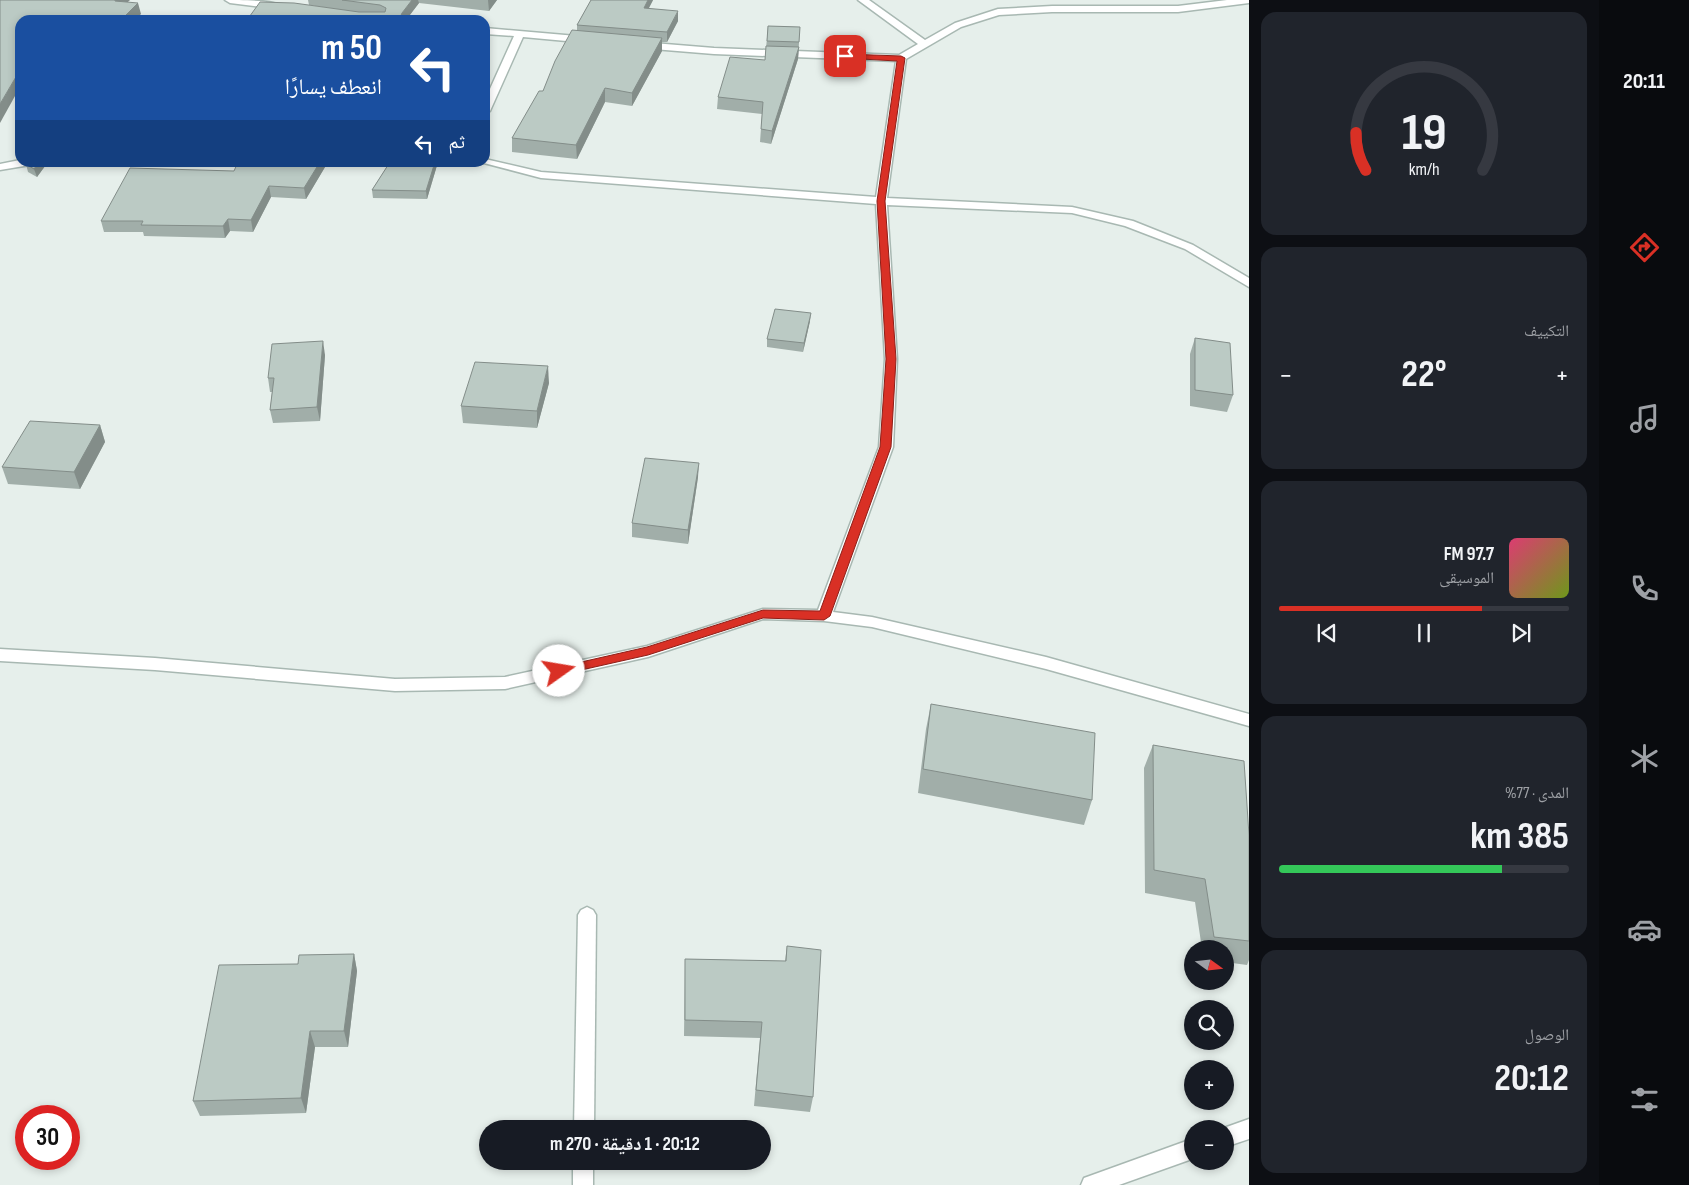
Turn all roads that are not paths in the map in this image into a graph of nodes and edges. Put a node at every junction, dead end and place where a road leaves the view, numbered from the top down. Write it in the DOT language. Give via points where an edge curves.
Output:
graph roads {
  1 [pos="230,0"];
  2 [pos="863,0"];
  3 [pos="1249,0"];
  4 [pos="287,8"];
  5 [pos="490,31"];
  6 [pos="520,34"];
  7 [pos="597,41"];
  8 [pos="627,43"];
  9 [pos="925,44"];
  10 [pos="901,58"];
  11 [pos="490,100"];
  12 [pos="490,163"];
  13 [pos="15,164"];
  14 [pos="0,167"];
  15 [pos="881,201"];
  16 [pos="1249,283"];
  17 [pos="824,616"];
  18 [pos="0,655"];
  19 [pos="1249,720"];
  20 [pos="587,915"];
  21 [pos="584,1120"];
  22 [pos="1249,1128"];
  23 [pos="1234,1134"];
  24 [pos="1184,1152"];
  25 [pos="584,1170"];
  26 [pos="583,1185"];
  27 [pos="1091,1185"];
  1 -- 4 [label="street"];
  2 -- 9 [label="street"];
  3 -- 9 [label="street" via="1178,9 998,12 958,25"];
  5 -- 6 [label="street"];
  6 -- 7 [label="street"];
  6 -- 11 [label="street"];
  8 -- 10 [label="street" via="714,51"];
  9 -- 10 [label="street"];
  10 -- 15 [label="street"];
  12 -- 15 [label="street" via="541,175"];
  13 -- 14 [label="street"];
  15 -- 16 [label="street" via="1072,210 1129,223 1188,247"];
  15 -- 17 [label="street" via="891,359 886,447"];
  17 -- 18 [label="street" via="763,614 648,651 505,683 395,685 156,664"];
  17 -- 19 [label="street" via="872,622 1046,663"];
  20 -- 21 [label="street"];
  22 -- 23 [label="street"];
  24 -- 27 [label="street"];
  25 -- 26 [label="street"];
}
